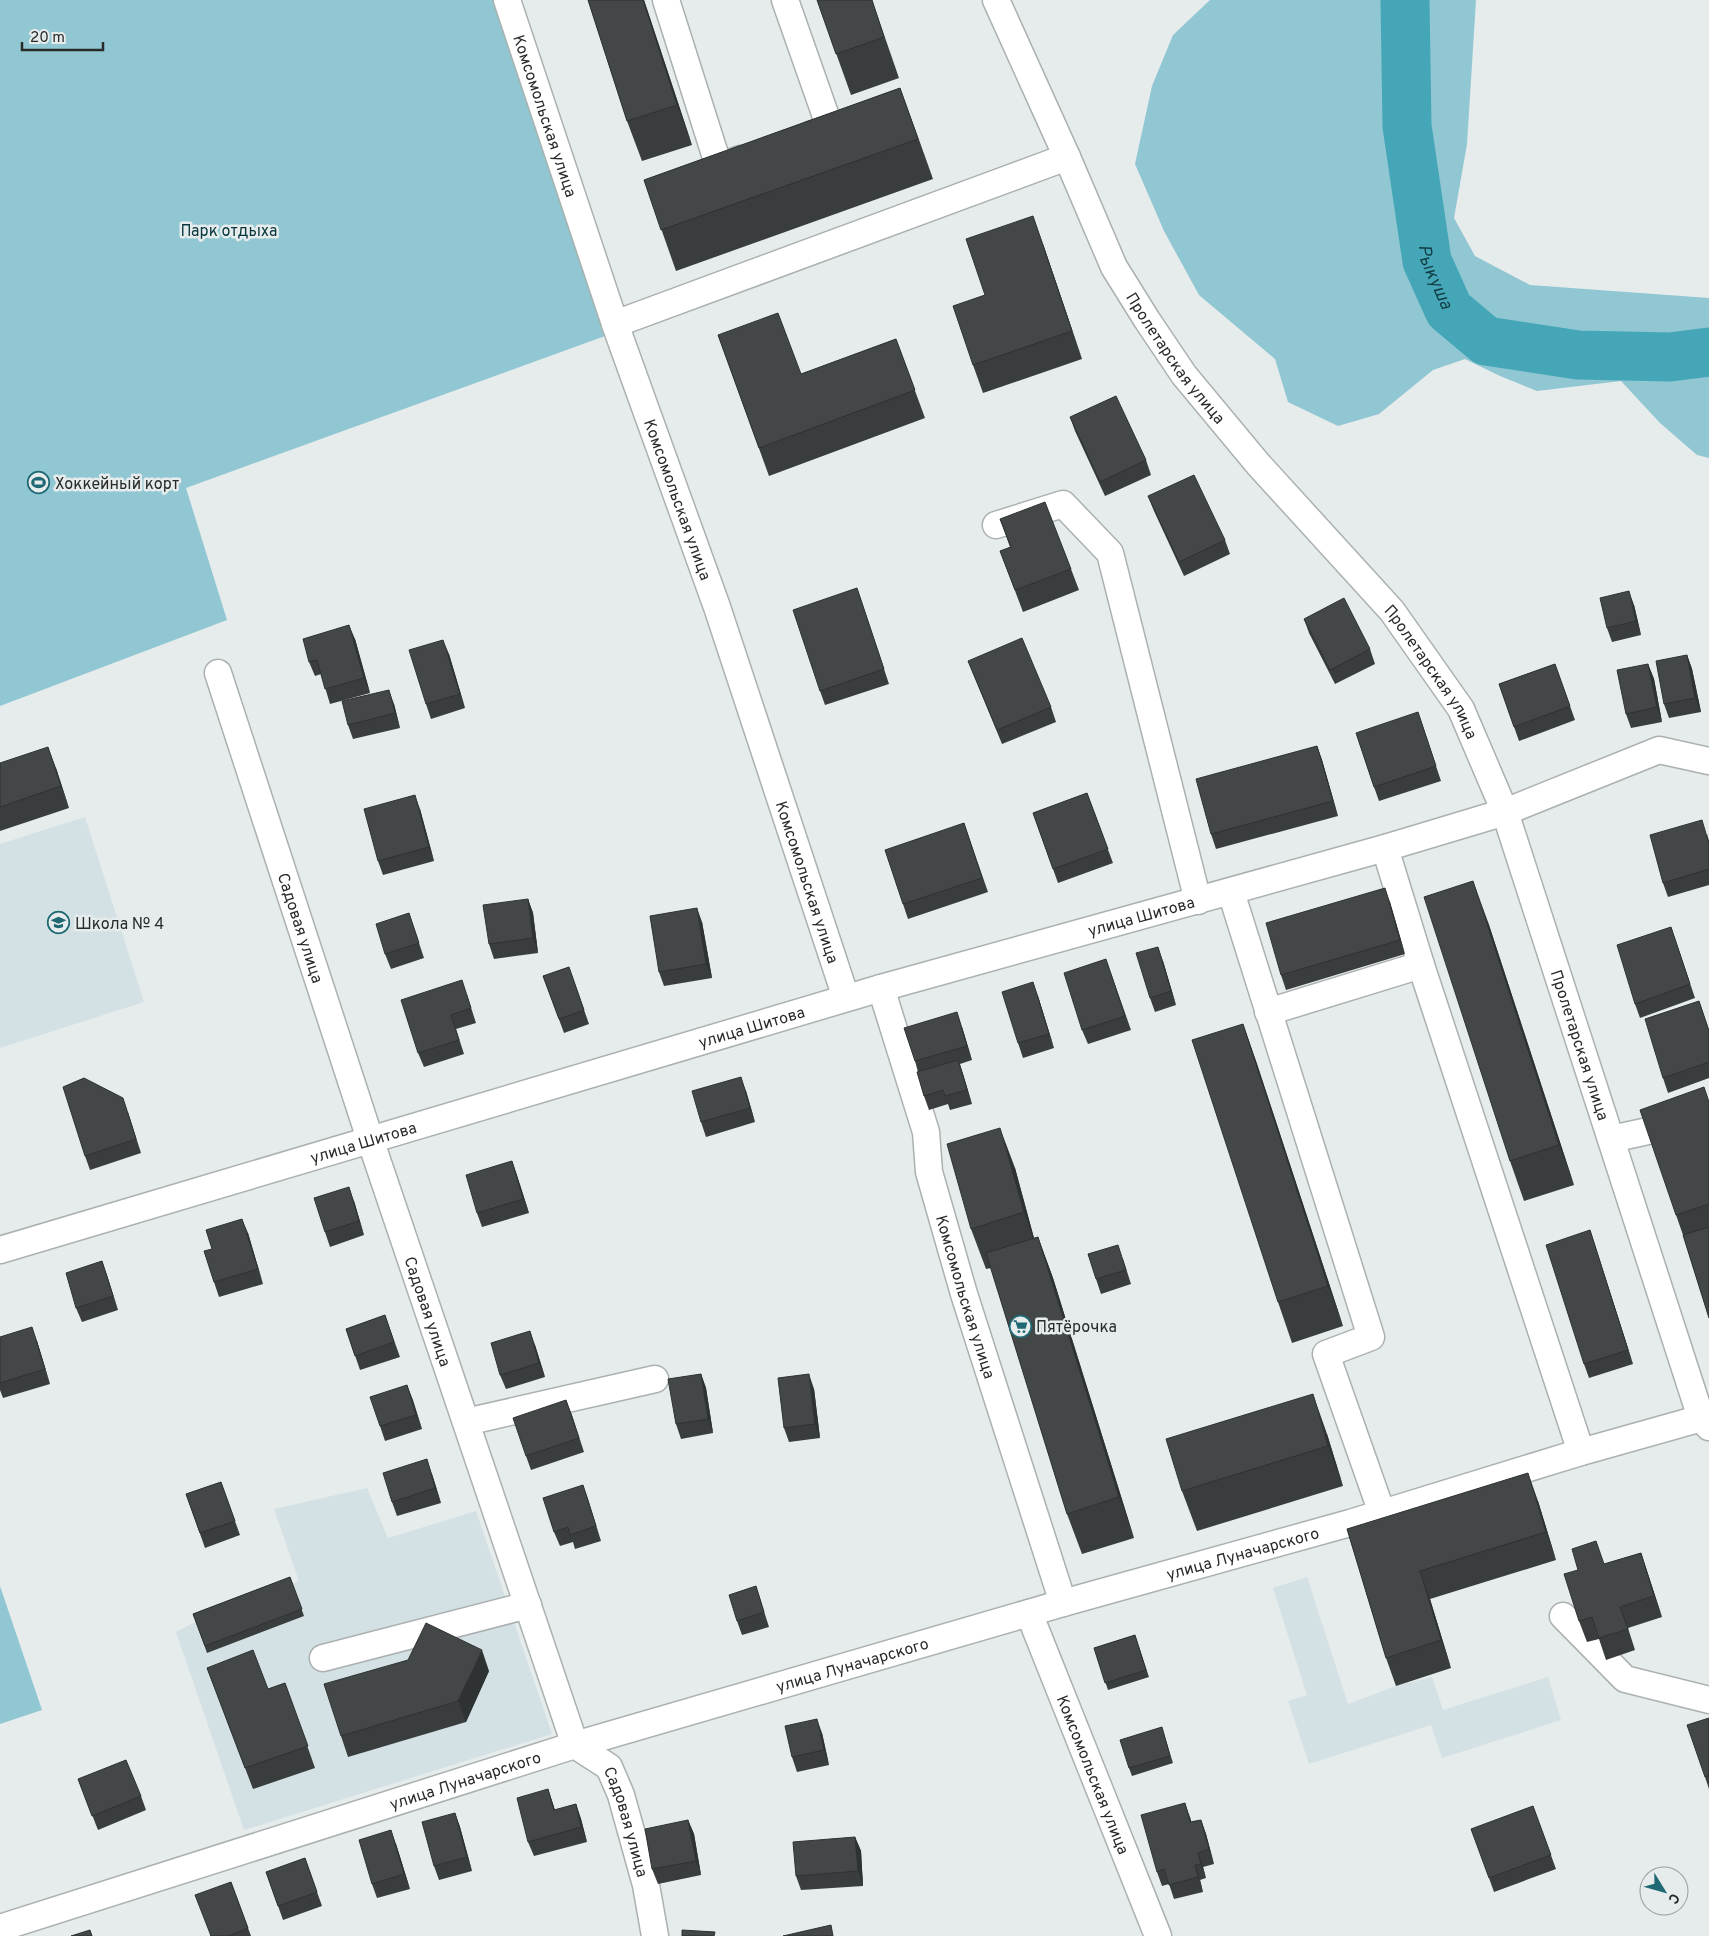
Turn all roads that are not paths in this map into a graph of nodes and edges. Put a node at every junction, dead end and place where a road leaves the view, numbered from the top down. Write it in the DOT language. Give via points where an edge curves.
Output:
graph roads {
  1 [pos="507,0"];
  2 [pos="666,0"];
  3 [pos="785,0"];
  4 [pos="996,0"];
  5 [pos="1067,157"];
  6 [pos="615,324"];
  7 [pos="996,525"];
  8 [pos="218,673"];
  9 [pos="1709,761"];
  10 [pos="1505,812"];
  11 [pos="1385,848"];
  12 [pos="1231,892"];
  13 [pos="1198,901"];
  14 [pos="1421,964"];
  15 [pos="881,988"];
  16 [pos="846,998"];
  17 [pos="1268,1012"];
  18 [pos="1709,1118"];
  19 [pos="370,1139"];
  20 [pos="1611,1139"];
  21 [pos="0,1250"];
  22 [pos="655,1379"];
  23 [pos="1706,1420"];
  24 [pos="466,1422"];
  25 [pos="1581,1452"];
  26 [pos="1382,1513"];
  27 [pos="1063,1603"];
  28 [pos="528,1605"];
  29 [pos="1029,1613"];
  30 [pos="1564,1616"];
  31 [pos="322,1658"];
  32 [pos="1709,1700"];
  33 [pos="575,1745"];
  34 [pos="0,1928"];
  35 [pos="655,1936"];
  36 [pos="1158,1936"];
  1 -- 6 [label="street, Комсомольская улица"];
  2 -- 3 [label="street" via="719,167 830,128"];
  4 -- 5 [label="street, Пролетарская улица"];
  5 -- 6 [label="street"];
  5 -- 10 [label="street, Пролетарская улица" via="1114,267 1152,328 1184,375 1258,464 1392,611 1462,709"];
  6 -- 16 [label="street, Комсомольская улица" via="717,607"];
  7 -- 13 [label="street" via="1063,504 1110,553"];
  8 -- 19 [label="street, Садовая улица"];
  9 -- 10 [label="street, улица Шитова" via="1659,750"];
  10 -- 11 [label="street, улица Шитова"];
  10 -- 20 [label="street, Пролетарская улица"];
  11 -- 12 [label="street, улица Шитова"];
  11 -- 14 [label="street"];
  12 -- 13 [label="street, улица Шитова"];
  12 -- 17 [label="street"];
  13 -- 15 [label="street, улица Шитова"];
  14 -- 17 [label="street"];
  14 -- 25 [label="street"];
  15 -- 16 [label="street, улица Шитова"];
  15 -- 27 [label="street, Комсомольская улица" via="926,1132 929,1172 964,1294"];
  16 -- 19 [label="street, улица Шитова"];
  17 -- 26 [label="street" via="1371,1337 1326,1354"];
  18 -- 20 [label="street"];
  19 -- 21 [label="street, улица Шитова"];
  19 -- 24 [label="street, Садовая улица"];
  20 -- 23 [label="street, Пролетарская улица"];
  22 -- 24 [label="street"];
  23 -- 25 [label="street, улица Луначарского"];
  24 -- 28 [label="street, Садовая улица"];
  25 -- 26 [label="street, улица Луначарского"];
  26 -- 27 [label="street, улица Луначарского"];
  27 -- 29 [label="street, улица Луначарского"];
  28 -- 31 [label="street"];
  28 -- 33 [label="street, Садовая улица"];
  29 -- 33 [label="street, улица Луначарского"];
  29 -- 36 [label="street, Комсомольская улица"];
  30 -- 32 [label="street" via="1626,1679"];
  33 -- 34 [label="street, улица Луначарского"];
  33 -- 35 [label="street, Садовая улица" via="608,1767 621,1795 646,1885"];
}
